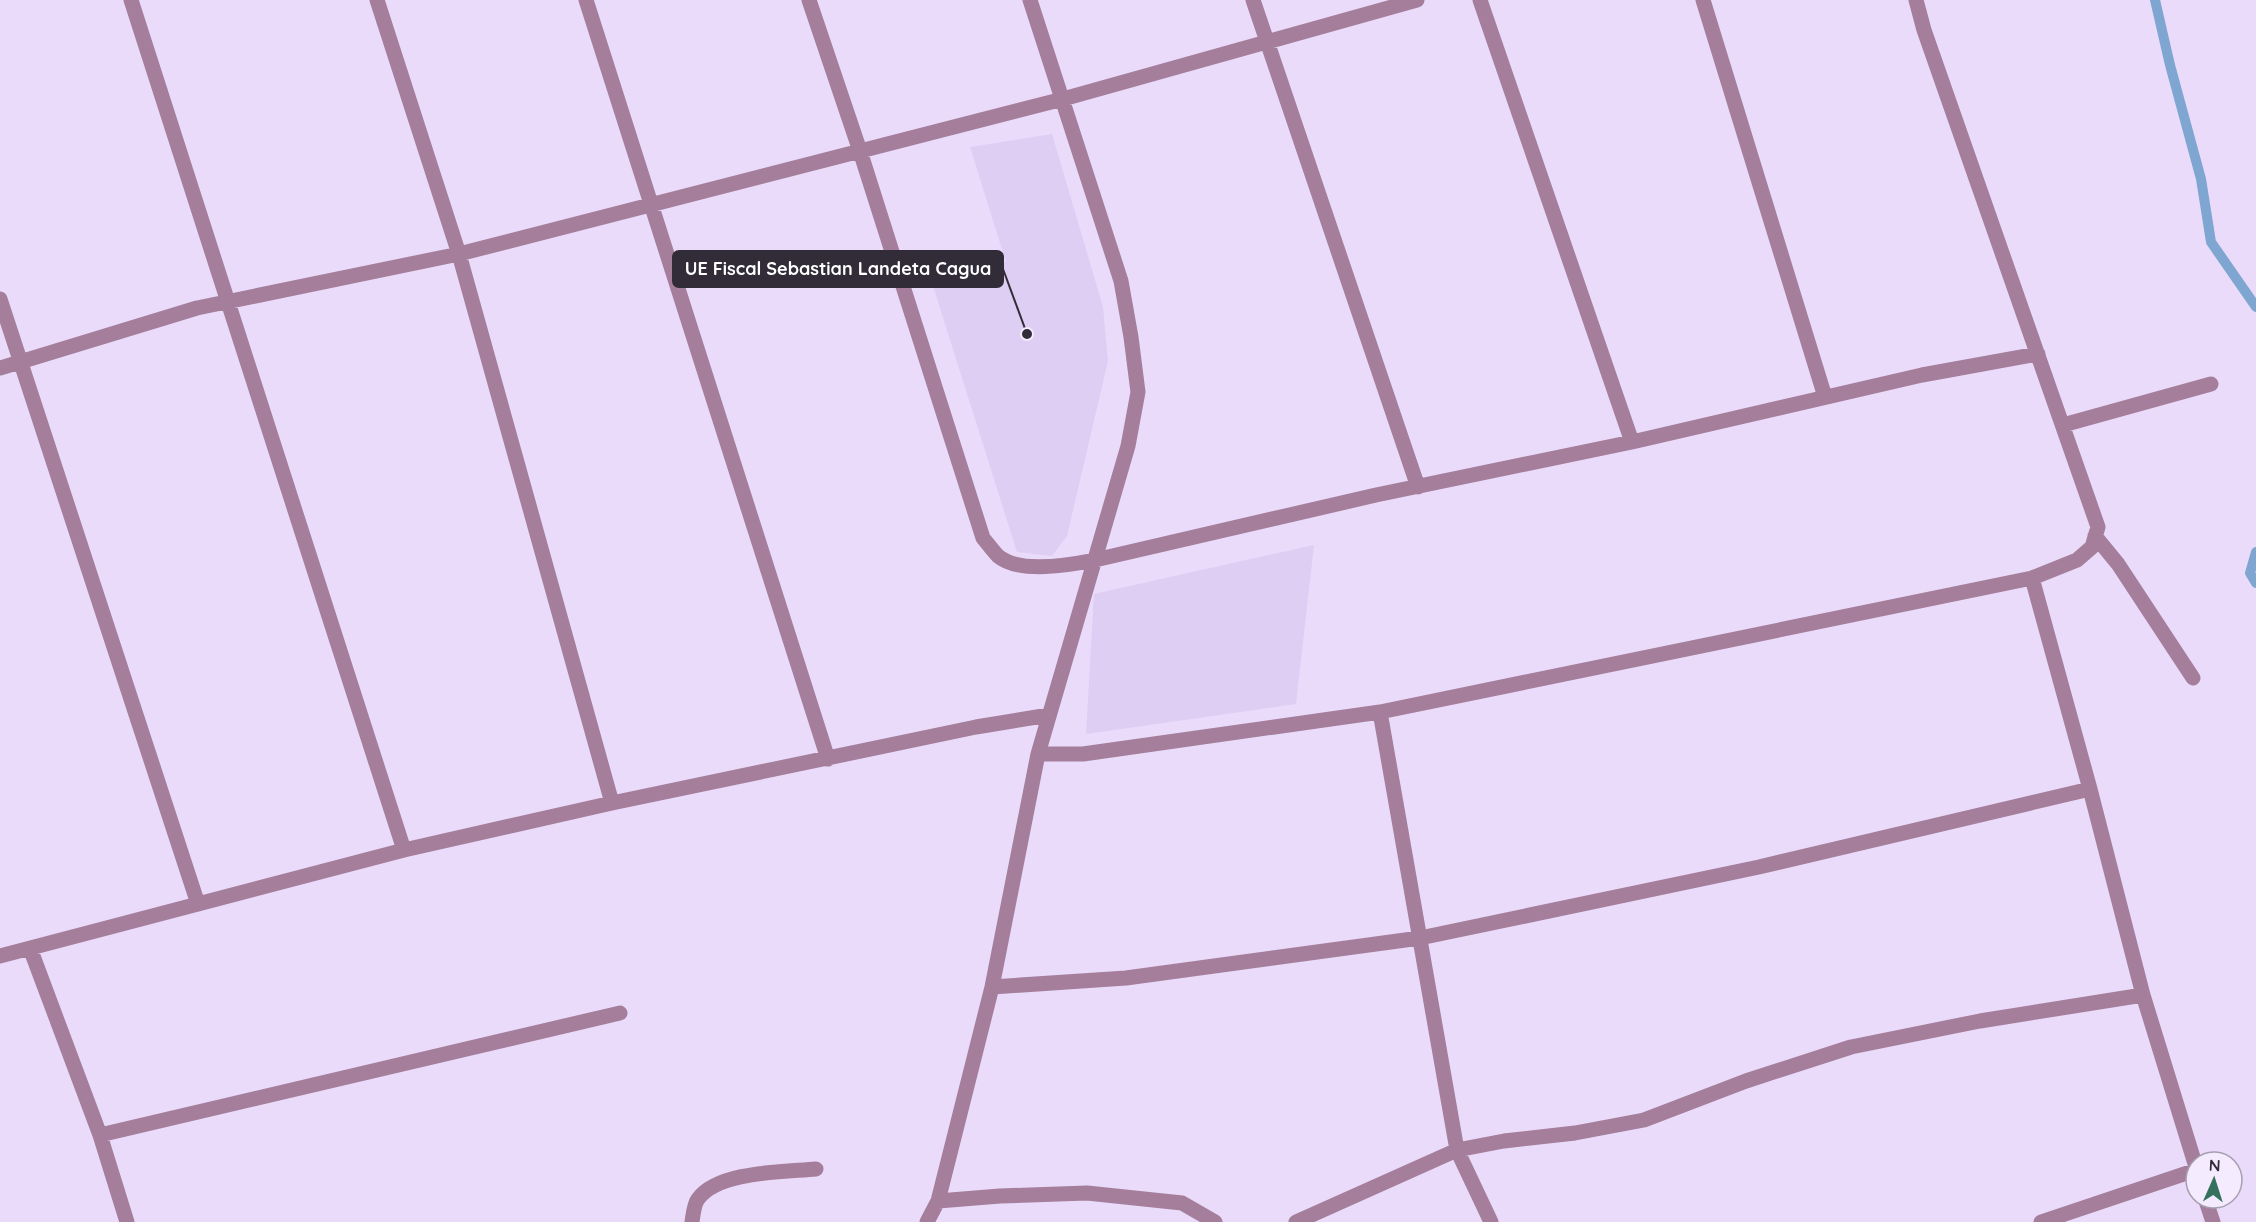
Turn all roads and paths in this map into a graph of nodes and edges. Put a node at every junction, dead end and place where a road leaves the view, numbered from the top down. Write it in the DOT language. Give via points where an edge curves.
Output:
graph roads {
  1 [pos="130,0"];
  2 [pos="377,0"];
  3 [pos="586,0"];
  4 [pos="809,0"];
  5 [pos="1030,0"];
  6 [pos="1253,0"];
  7 [pos="1418,0"];
  8 [pos="1480,0"];
  9 [pos="1704,0"];
  10 [pos="1916,0"];
  11 [pos="1266,42"];
  12 [pos="1063,99"];
  13 [pos="860,151"];
  14 [pos="651,204"];
  15 [pos="459,254"];
  16 [pos="0,299"];
  17 [pos="227,302"];
  18 [pos="2038,354"];
  19 [pos="20,362"];
  20 [pos="0,368"];
  21 [pos="2211,384"];
  22 [pos="1825,397"];
  23 [pos="2063,425"];
  24 [pos="1632,442"];
  25 [pos="1418,487"];
  26 [pos="2095,536"];
  27 [pos="1095,560"];
  28 [pos="2032,578"];
  29 [pos="2193,678"];
  30 [pos="1380,712"];
  31 [pos="1049,715"];
  32 [pos="1038,754"];
  33 [pos="828,759"];
  34 [pos="2090,789"];
  35 [pos="612,803"];
  36 [pos="404,850"];
  37 [pos="198,904"];
  38 [pos="1420,938"];
  39 [pos="30,948"];
  40 [pos="0,956"];
  41 [pos="992,987"];
  42 [pos="2143,995"];
  43 [pos="620,1013"];
  44 [pos="100,1136"];
  45 [pos="1457,1150"];
  46 [pos="2190,1150"];
  47 [pos="816,1169"];
  48 [pos="2184,1172"];
  49 [pos="938,1201"];
  50 [pos="127,1222"];
  51 [pos="692,1222"];
  52 [pos="927,1222"];
  53 [pos="1215,1222"];
  54 [pos="1296,1222"];
  55 [pos="1491,1222"];
  56 [pos="2041,1222"];
  1 -- 17 [label="street"];
  2 -- 15 [label="street"];
  3 -- 14 [label="street"];
  4 -- 13 [label="street"];
  5 -- 12 [label="street"];
  6 -- 11 [label="street"];
  7 -- 11 [label="street"];
  8 -- 24 [label="street"];
  9 -- 22 [label="street"];
  10 -- 18 [label="street"];
  11 -- 12 [label="street"];
  11 -- 25 [label="street"];
  12 -- 13 [label="street"];
  12 -- 27 [label="street" via="1121,281 1137,392 1128,446"];
  13 -- 14 [label="street"];
  13 -- 27 [label="street" via="983,538 1000,558 1026,566 1059,567"];
  14 -- 15 [label="street"];
  14 -- 33 [label="street"];
  15 -- 17 [label="street"];
  15 -- 35 [label="street"];
  16 -- 19 [label="street"];
  17 -- 19 [label="street"];
  17 -- 36 [label="street"];
  18 -- 22 [label="street"];
  18 -- 23 [label="street"];
  19 -- 20 [label="street"];
  19 -- 37 [label="street"];
  21 -- 23 [label="street"];
  22 -- 24 [label="street"];
  23 -- 26 [label="street" via="2098,527"];
  24 -- 25 [label="street"];
  25 -- 27 [label="street"];
  26 -- 28 [label="street" via="2092,547 2078,560"];
  26 -- 29 [label="street" via="2118,564"];
  27 -- 31 [label="street"];
  28 -- 30 [label="street"];
  28 -- 34 [label="street"];
  30 -- 32 [label="street" via="1083,754"];
  30 -- 38 [label="street"];
  31 -- 32 [label="street"];
  31 -- 33 [label="street"];
  32 -- 41 [label="street"];
  33 -- 35 [label="street"];
  34 -- 38 [label="street" via="1759,867"];
  34 -- 42 [label="street"];
  35 -- 36 [label="street"];
  36 -- 37 [label="street"];
  37 -- 39 [label="street"];
  38 -- 41 [label="street" via="1126,978"];
  38 -- 45 [label="street"];
  39 -- 40 [label="street"];
  39 -- 44 [label="street"];
  41 -- 49 [label="street"];
  42 -- 45 [label="street" via="1851,1047 1644,1120"];
  42 -- 46 [label="street"];
  43 -- 44 [label="street"];
  44 -- 50 [label="street"];
  45 -- 54 [label="street"];
  45 -- 55 [label="street"];
  47 -- 51 [label="street" via="746,1175 718,1183 698,1199"];
  48 -- 56 [label="street"];
  49 -- 52 [label="street"];
  49 -- 53 [label="street" via="1087,1193 1182,1203"];
}
